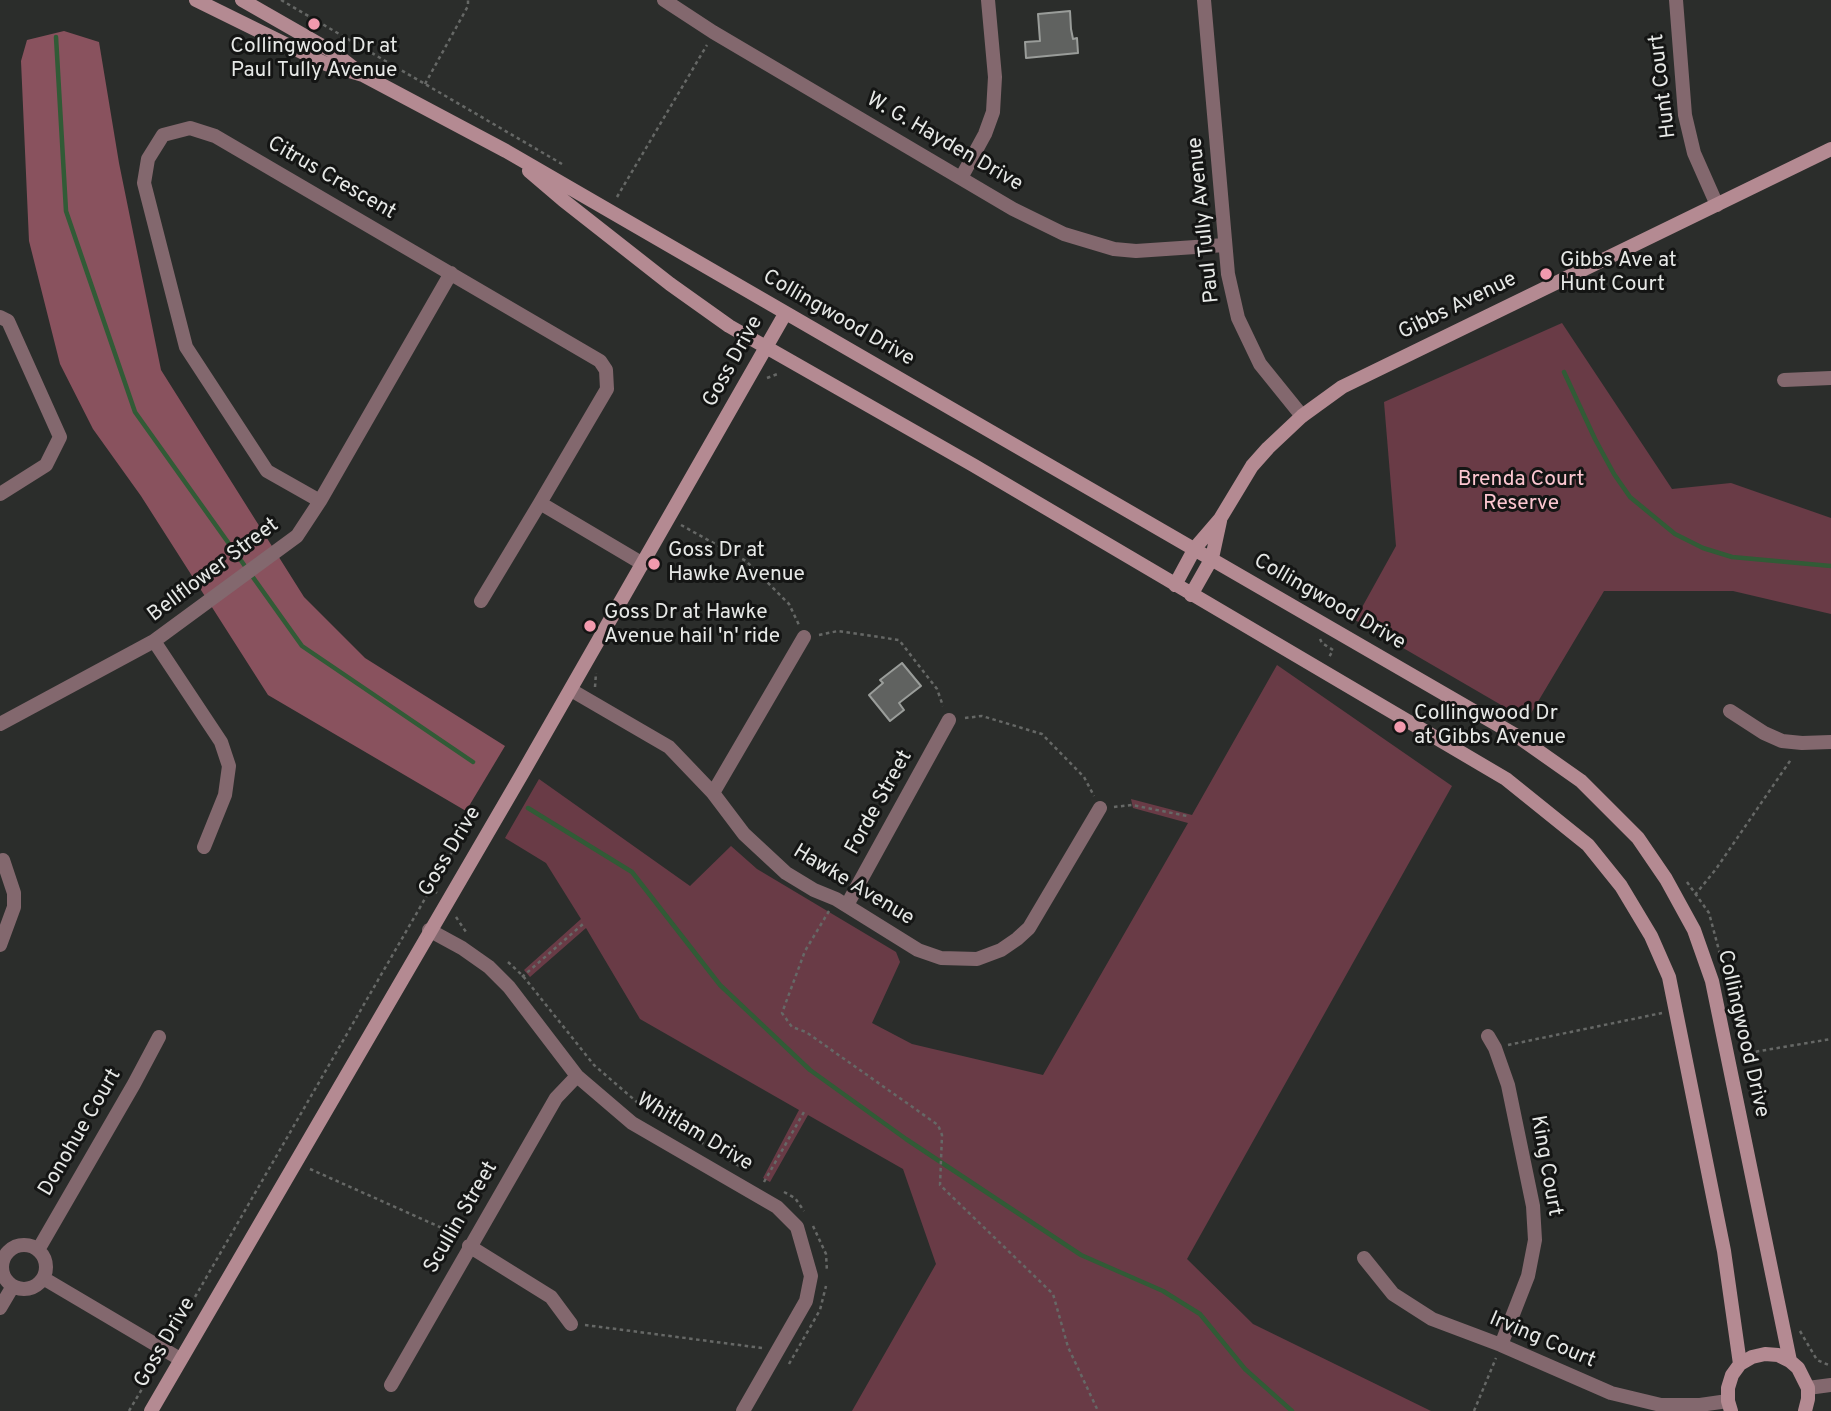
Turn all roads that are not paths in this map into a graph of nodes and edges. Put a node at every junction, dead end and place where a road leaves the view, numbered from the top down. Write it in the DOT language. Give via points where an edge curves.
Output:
graph roads {
  1 [pos="196,0"];
  2 [pos="242,0"];
  3 [pos="664,0"];
  4 [pos="988,0"];
  5 [pos="1204,0"];
  6 [pos="1676,0"];
  7 [pos="363,75"];
  8 [pos="1831,149"];
  9 [pos="506,151"];
  10 [pos="961,178"];
  11 [pos="1717,205"];
  12 [pos="1225,245"];
  13 [pos="451,273"];
  14 [pos="785,314"];
  15 [pos="0,317"];
  16 [pos="766,348"];
  17 [pos="1831,378"];
  18 [pos="1784,380"];
  19 [pos="1303,416"];
  20 [pos="0,495"];
  21 [pos="320,501"];
  22 [pos="540,503"];
  23 [pos="1220,519"];
  24 [pos="1195,548"];
  25 [pos="1212,558"];
  26 [pos="643,564"];
  27 [pos="1175,585"];
  28 [pos="1191,595"];
  29 [pos="481,601"];
  30 [pos="804,637"];
  31 [pos="154,642"];
  32 [pos="570,690"];
  33 [pos="1730,711"];
  34 [pos="949,720"];
  35 [pos="0,724"];
  36 [pos="1831,742"];
  37 [pos="713,793"];
  38 [pos="1100,808"];
  39 [pos="204,847"];
  40 [pos="2,860"];
  41 [pos="842,902"];
  42 [pos="429,930"];
  43 [pos="0,945"];
  44 [pos="159,1037"];
  45 [pos="1491,1042"];
  46 [pos="577,1076"];
  47 [pos="472,1242"];
  48 [pos="38,1250"];
  49 [pos="3,1253"];
  50 [pos="1364,1258"];
  51 [pos="43,1278"];
  52 [pos="13,1286"];
  53 [pos="0,1308"];
  54 [pos="571,1324"];
  55 [pos="1501,1345"];
  56 [pos="180,1359"];
  57 [pos="1790,1361"];
  58 [pos="1741,1364"];
  59 [pos="391,1385"];
  60 [pos="1831,1385"];
  61 [pos="1808,1388"];
  62 [pos="1729,1406"];
  63 [pos="151,1411"];
  64 [pos="743,1411"];
  65 [pos="1804,1411"];
  1 -- 7 [label="main road, Collingwood Drive" via="326,64"];
  2 -- 7 [label="main road, Collingwood Drive" via="333,52"];
  3 -- 10 [label="street, W. G. Hayden Drive"];
  4 -- 10 [label="street" via="995,77 993,112"];
  5 -- 12 [label="street, Paul Tully Avenue"];
  6 -- 11 [label="street, Hunt Court" via="1685,115 1693,153"];
  7 -- 9 [label="main road, Collingwood Drive"];
  8 -- 11 [label="main road, Gibbs Avenue"];
  9 -- 14 [label="main road, Collingwood Drive"];
  9 -- 16 [label="main road, Collingwood Drive" via="670,284"];
  10 -- 12 [label="street, W. G. Hayden Drive" via="1064,234 1114,249 1158,251"];
  11 -- 19 [label="main road, Gibbs Avenue" via="1342,387"];
  12 -- 19 [label="street, Paul Tully Avenue" via="1238,318 1260,364"];
  13 -- 21 [label="street, Bellflower Street"];
  13 -- 21 [label="street, Citrus Crescent" via="215,136 190,128 163,135 148,159 144,183 186,347 267,471"];
  13 -- 22 [label="street, Citrus Crescent" via="600,361 606,370 607,389"];
  14 -- 16 [label="main road, Goss Drive"];
  14 -- 24 [label="main road, Collingwood Drive"];
  15 -- 20 [label="street" via="8,321 60,436 46,465"];
  16 -- 26 [label="main road, Goss Drive"];
  16 -- 27 [label="main road, Collingwood Drive"];
  17 -- 18 [label="street"];
  19 -- 23 [label="main road, Gibbs Avenue" via="1252,466"];
  21 -- 31 [label="street, Bellflower Street" via="297,536"];
  22 -- 26 [label="street"];
  22 -- 29 [label="street"];
  23 -- 24 [label="main road, Gibbs Avenue"];
  23 -- 25 [label="main road, Gibbs Avenue"];
  24 -- 25 [label="main road, Collingwood Drive"];
  24 -- 27 [label="main road, Gibbs Avenue"];
  25 -- 28 [label="main road, Gibbs Avenue"];
  25 -- 57 [label="main road, Collingwood Drive" via="1554,760 1639,838 1683,908 1712,981"];
  26 -- 32 [label="main road, Goss Drive"];
  27 -- 28 [label="main road, Collingwood Drive"];
  28 -- 58 [label="main road, Collingwood Drive" via="1506,779 1588,845 1621,886 1669,977 1724,1251"];
  30 -- 37 [label="street"];
  31 -- 35 [label="street, Bellflower Street"];
  31 -- 39 [label="street" via="221,742 229,766 225,794"];
  32 -- 37 [label="street, Hawke Avenue" via="669,747"];
  32 -- 42 [label="main road, Goss Drive"];
  33 -- 36 [label="street" via="1782,741"];
  34 -- 41 [label="street, Forde Street"];
  37 -- 41 [label="street, Hawke Avenue" via="767,858 795,879"];
  38 -- 41 [label="street, Hawke Avenue" via="1029,928 1001,950 977,959 941,958 918,950"];
  40 -- 43 [label="street" via="14,907"];
  42 -- 46 [label="street, Whitlam Drive" via="489,967"];
  42 -- 56 [label="main road, Goss Drive"];
  44 -- 48 [label="street, Donohue Court"];
  45 -- 55 [label="street, King Court" via="1511,1098 1533,1206 1535,1240 1528,1276"];
  46 -- 47 [label="street, Scullin Street" via="556,1098"];
  46 -- 64 [label="street, Whitlam Drive" via="632,1123 777,1207 797,1227 811,1276 806,1301"];
  47 -- 54 [label="street" via="551,1297"];
  47 -- 59 [label="street, Scullin Street"];
  48 -- 49 [label="street" via="20,1245"];
  48 -- 51 [label="street" via="46,1263"];
  49 -- 52 [label="street" via="5,1278"];
  50 -- 55 [label="street, Irving Court" via="1393,1294 1432,1319"];
  51 -- 52 [label="street" via="29,1288"];
  51 -- 56 [label="street"];
  52 -- 53 [label="street"];
  55 -- 62 [label="street, Irving Court" via="1611,1393 1661,1405"];
  56 -- 63 [label="main road, Goss Drive"];
  57 -- 58 [label="main road" via="1765,1354"];
  57 -- 61 [label="main road, Collingwood Drive"];
  58 -- 62 [label="main road" via="1728,1388"];
  60 -- 61 [label="street"];
  61 -- 65 [label="main road"];
}
